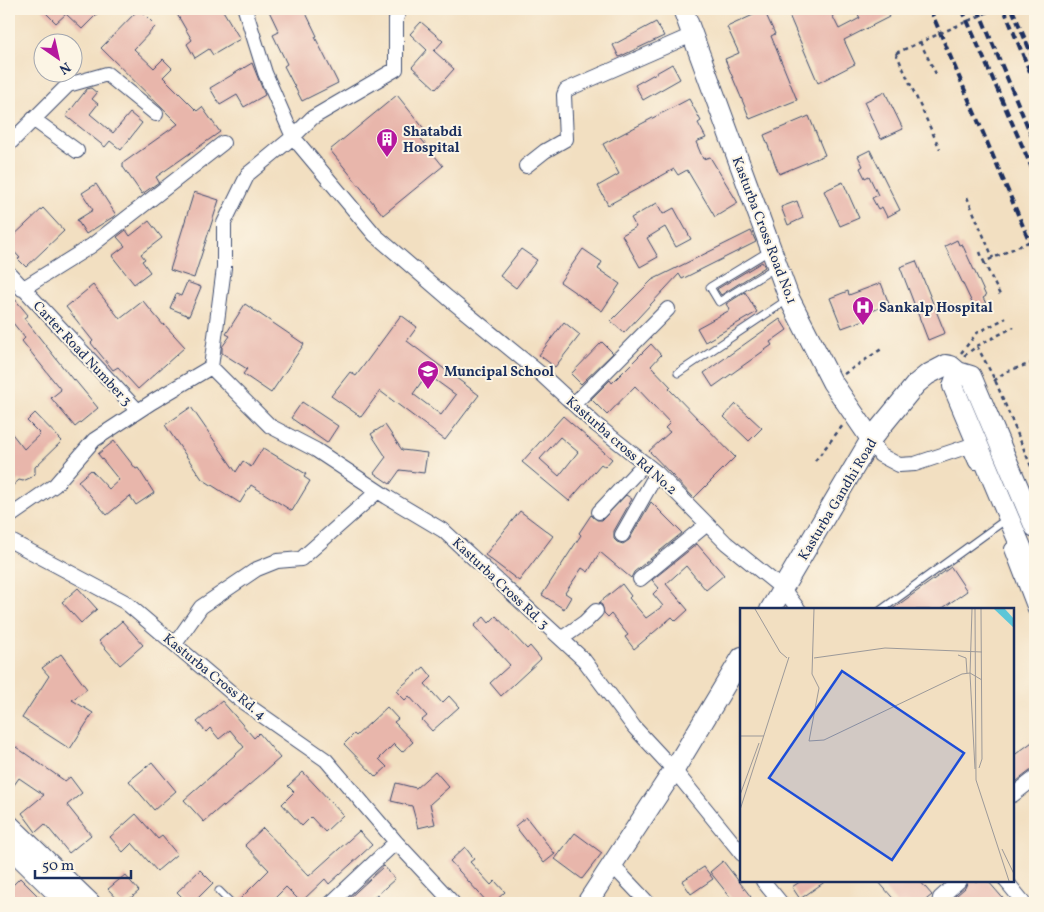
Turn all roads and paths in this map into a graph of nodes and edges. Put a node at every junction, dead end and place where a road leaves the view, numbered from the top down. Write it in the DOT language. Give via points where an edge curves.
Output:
graph roads {
  1 [pos="245,9"];
  2 [pos="400,9"];
  3 [pos="683,9"];
  4 [pos="995,9"];
  5 [pos="1030,9"];
  6 [pos="1035,20"];
  7 [pos="692,35"];
  8 [pos="920,42"];
  9 [pos="936,74"];
  10 [pos="156,114"];
  11 [pos="33,119"];
  12 [pos="292,137"];
  13 [pos="223,143"];
  14 [pos="9,144"];
  15 [pos="940,149"];
  16 [pos="77,152"];
  17 [pos="526,166"];
  18 [pos="967,197"];
  19 [pos="1030,203"];
  20 [pos="1035,214"];
  21 [pos="1035,240"];
  22 [pos="980,252"];
  23 [pos="774,258"];
  24 [pos="994,258"];
  25 [pos="984,262"];
  26 [pos="9,273"];
  27 [pos="22,289"];
  28 [pos="1000,295"];
  29 [pos="789,298"];
  30 [pos="668,309"];
  31 [pos="1006,318"];
  32 [pos="1014,327"];
  33 [pos="883,348"];
  34 [pos="1035,362"];
  35 [pos="211,367"];
  36 [pos="954,369"];
  37 [pos="678,373"];
  38 [pos="832,382"];
  39 [pos="987,386"];
  40 [pos="574,404"];
  41 [pos="138,411"];
  42 [pos="853,412"];
  43 [pos="871,439"];
  44 [pos="814,462"];
  45 [pos="645,463"];
  46 [pos="1033,471"];
  47 [pos="657,473"];
  48 [pos="378,491"];
  49 [pos="599,512"];
  50 [pos="9,517"];
  51 [pos="1001,523"];
  52 [pos="707,524"];
  53 [pos="1035,527"];
  54 [pos="622,535"];
  55 [pos="9,540"];
  56 [pos="640,579"];
  57 [pos="1035,580"];
  58 [pos="783,589"];
  59 [pos="771,608"];
  60 [pos="797,608"];
  61 [pos="884,608"];
  62 [pos="1035,609"];
  63 [pos="596,611"];
  64 [pos="561,639"];
  65 [pos="175,644"];
  66 [pos="740,661"];
  67 [pos="674,770"];
  68 [pos="1035,778"];
  69 [pos="1014,794"];
  70 [pos="9,825"];
  71 [pos="396,842"];
  72 [pos="9,846"];
  73 [pos="740,852"];
  74 [pos="612,865"];
  75 [pos="764,882"];
  76 [pos="958,882"];
  77 [pos="1007,882"];
  78 [pos="219,892"];
  79 [pos="1017,901"];
  80 [pos="67,903"];
  81 [pos="90,903"];
  82 [pos="231,903"];
  83 [pos="330,903"];
  84 [pos="453,903"];
  85 [pos="587,903"];
  86 [pos="648,903"];
  87 [pos="781,903"];
  88 [pos="939,903"];
  1 -- 12 [label="street, Kasturba cross Rd No.2" via="265,73"];
  2 -- 12 [label="street" via="396,19 396,68 312,118"];
  3 -- 7 [label="main road, Kasturba Cross Road No.1"];
  4 -- 8 [label="path, bridge"];
  5 -- 6 [label="path"];
  7 -- 17 [label="street" via="566,90 566,139"];
  7 -- 23 [label="main road, Kasturba Cross Road No.1"];
  8 -- 9 [label="path"];
  8 -- 15 [label="path, bridge" via="896,53"];
  10 -- 11 [label="street" via="107,74 68,85"];
  11 -- 14 [label="street"];
  11 -- 16 [label="street"];
  12 -- 35 [label="street" via="248,174 224,223 224,268"];
  12 -- 40 [label="street, Kasturba cross Rd No.2" via="375,235"];
  13 -- 27 [label="street" via="91,246"];
  18 -- 24 [label="path"];
  19 -- 20 [label="path"];
  21 -- 24 [label="path, bridge"];
  22 -- 25 [label="path, bridge"];
  23 -- 23 [label="lane" via="710,287 719,302"];
  23 -- 29 [label="main road, Kasturba Cross Road No.1"];
  24 -- 25 [label="path, bridge"];
  25 -- 28 [label="path"];
  26 -- 27 [label="street, Carter Road Number 3"];
  27 -- 41 [label="street, Carter Road Number 3"];
  29 -- 37 [label="lane"];
  29 -- 38 [label="main road, Kasturba Cross Road No.1"];
  30 -- 40 [label="street"];
  31 -- 36 [label="path" via="977,333"];
  32 -- 39 [label="path" via="977,346"];
  33 -- 38 [label="path"];
  34 -- 39 [label="path" via="1005,372"];
  35 -- 41 [label="street"];
  35 -- 48 [label="street, Kasturba Cross Rd. 3" via="270,426 316,450"];
  36 -- 39 [label="main road"];
  36 -- 43 [label="main road, Kasturba Gandhi Road" via="946,365 916,384"];
  36 -- 57 [label="main road" via="953,386"];
  38 -- 42 [label="main road, Kasturba Cross Road No.1"];
  39 -- 46 [label="path"];
  39 -- 53 [label="main road"];
  40 -- 45 [label="street, Kasturba cross Rd No.2"];
  41 -- 50 [label="street" via="94,440 55,485"];
  42 -- 43 [label="main road, Kasturba Cross Road No.1"];
  42 -- 44 [label="path"];
  43 -- 51 [label="street" via="880,455 899,465 916,464 969,446"];
  43 -- 58 [label="main road, Kasturba Gandhi Road"];
  45 -- 47 [label="street, Kasturba cross Rd No.2"];
  45 -- 49 [label="street"];
  47 -- 52 [label="street, Kasturba cross Rd No.2"];
  47 -- 54 [label="street"];
  48 -- 64 [label="street, Kasturba Cross Rd. 3" via="444,531"];
  48 -- 65 [label="street" via="301,559 277,561 256,569 201,607"];
  51 -- 61 [label="lane"];
  51 -- 62 [label="street"];
  52 -- 56 [label="street"];
  52 -- 58 [label="street, Kasturba cross Rd No.2"];
  55 -- 65 [label="street, Kasturba Cross Rd. 4" via="126,602"];
  58 -- 59 [label="main road, Kasturba Gandhi Road"];
  58 -- 60 [label="street, Kasturba cross Rd No.2"];
  63 -- 64 [label="street"];
  64 -- 67 [label="street, Kasturba Cross Rd. 3" via="584,660 634,726"];
  65 -- 71 [label="street, Kasturba Cross Rd. 4" via="240,700 326,760"];
  66 -- 67 [label="main road"];
  67 -- 73 [label="street, Kasturba Cross Rd. 3"];
  67 -- 74 [label="main road"];
  68 -- 69 [label="street"];
  70 -- 81 [label="main road"];
  71 -- 83 [label="street"];
  71 -- 84 [label="street, Kasturba Cross Rd. 4"];
  72 -- 80 [label="main road"];
  74 -- 85 [label="main road"];
  74 -- 86 [label="street"];
  75 -- 87 [label="street"];
  76 -- 88 [label="street" via="940,898"];
  77 -- 79 [label="street"];
  78 -- 82 [label="lane"];
}
